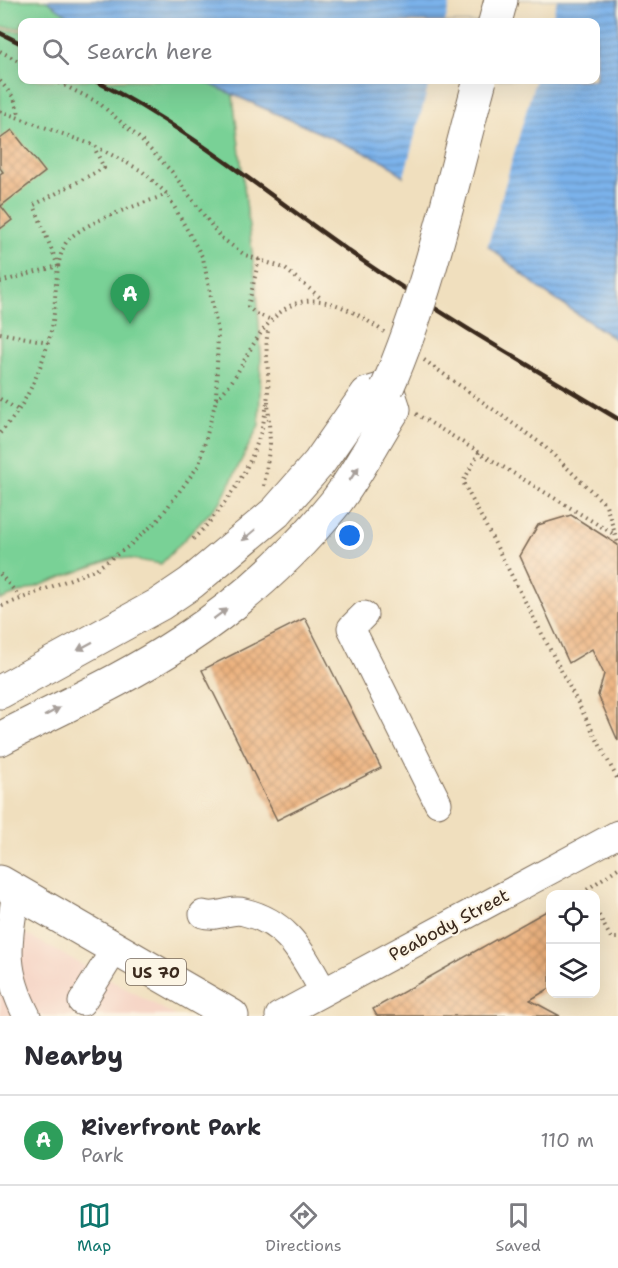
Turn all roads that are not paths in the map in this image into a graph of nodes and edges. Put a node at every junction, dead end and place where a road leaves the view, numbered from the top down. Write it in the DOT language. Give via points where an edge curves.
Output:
graph roads {
  1 [pos="501,0"];
  2 [pos="496,18"];
  3 [pos="479,84"];
  4 [pos="389,394"];
  5 [pos="270,502"];
  6 [pos="304,540"];
  7 [pos="364,615"];
  8 [pos="0,692"];
  9 [pos="0,739"];
  10 [pos="438,803"];
  11 [pos="618,834"];
  12 [pos="8,887"];
  13 [pos="203,914"];
  14 [pos="114,949"];
  15 [pos="5,970"];
  16 [pos="324,992"];
  17 [pos="82,1002"];
  18 [pos="27,1016"];
  19 [pos="232,1016"];
  20 [pos="279,1016"];
  1 -- 2 [label="main road"];
  3 -- 4 [label="main road, bridge" via="425,285"];
  4 -- 5 [label="main road" via="368,394 319,463"];
  6 -- 4 [label="main road, one-way" via="337,500 394,409"];
  5 -- 6 [label="street"];
  5 -- 8 [label="main road, one-way" via="191,583"];
  9 -- 6 [label="main road, one-way" via="180,643 222,614"];
  7 -- 10 [label="street" via="351,628"];
  11 -- 16 [label="street, Peabody Street"];
  12 -- 14 [label="main road, US 70"];
  12 -- 15 [label="street"];
  13 -- 16 [label="street" via="214,917 244,912 283,930 297,945"];
  14 -- 17 [label="street"];
  14 -- 19 [label="main road, US 70"];
  15 -- 18 [label="street"];
  16 -- 20 [label="street, Peabody Street"];
}
